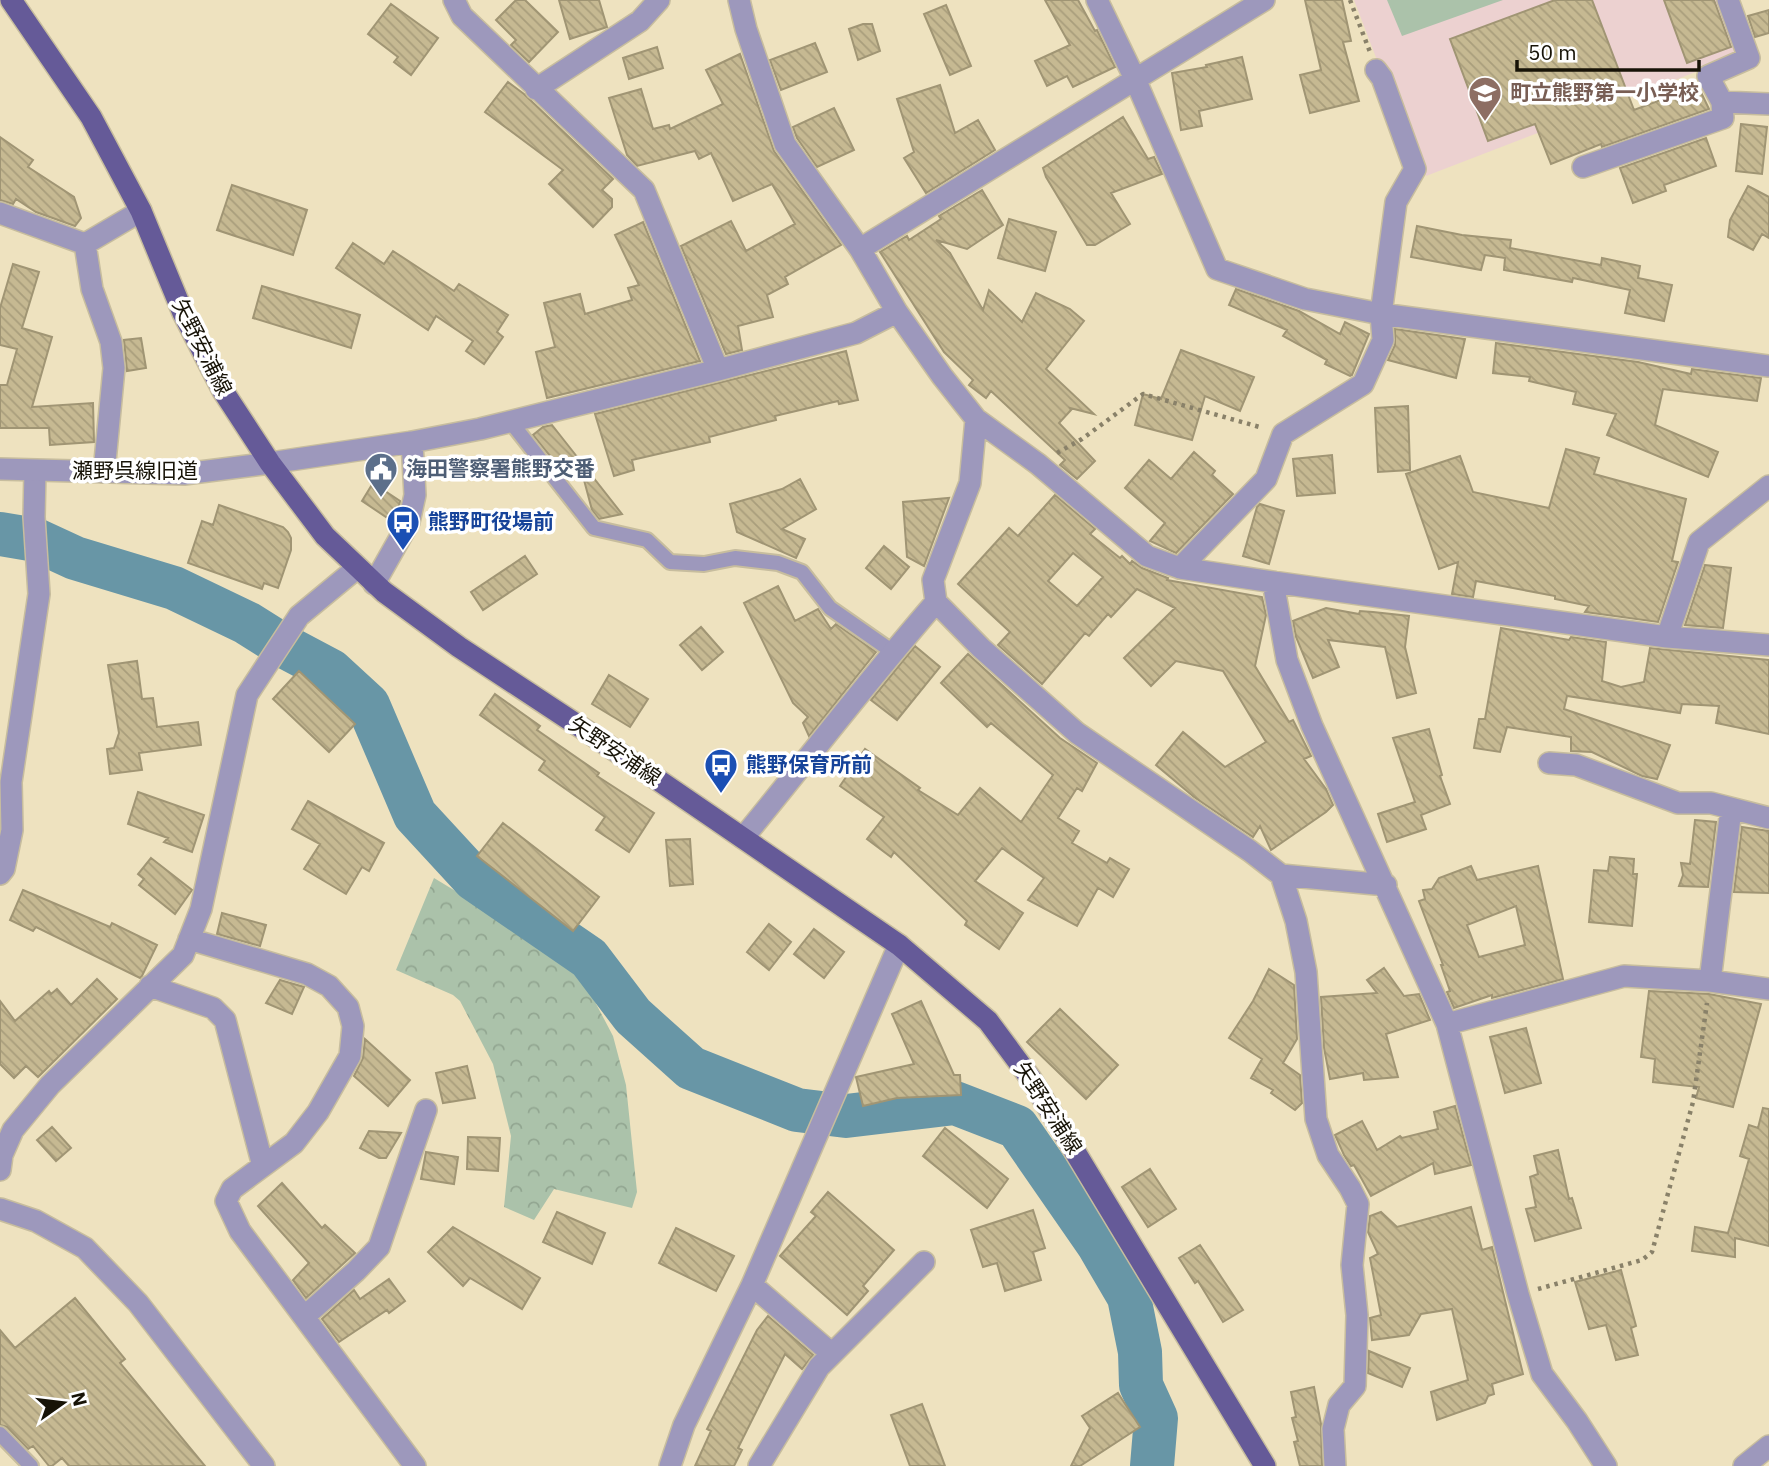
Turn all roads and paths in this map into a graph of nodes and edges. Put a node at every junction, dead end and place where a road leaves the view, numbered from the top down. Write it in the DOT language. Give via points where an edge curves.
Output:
graph roads {
  1 [pos="10,0"];
  2 [pos="454,0"];
  3 [pos="659,0"];
  4 [pos="739,0"];
  5 [pos="1097,0"];
  6 [pos="1264,0"];
  7 [pos="1350,0"];
  8 [pos="1728,0"];
  9 [pos="1376,70"];
  10 [pos="1135,79"];
  11 [pos="536,89"];
  12 [pos="1722,102"];
  13 [pos="1769,104"];
  14 [pos="1583,167"];
  15 [pos="141,212"];
  16 [pos="0,213"];
  17 [pos="85,244"];
  18 [pos="860,249"];
  19 [pos="897,312"];
  20 [pos="1381,314"];
  21 [pos="1769,366"];
  22 [pos="718,370"];
  23 [pos="976,419"];
  24 [pos="510,421"];
  25 [pos="1283,434"];
  26 [pos="412,442"];
  27 [pos="270,463"];
  28 [pos="1038,464"];
  29 [pos="0,468"];
  30 [pos="35,471"];
  31 [pos="104,472"];
  32 [pos="1769,486"];
  33 [pos="357,568"];
  34 [pos="1180,568"];
  35 [pos="1273,582"];
  36 [pos="374,584"];
  37 [pos="936,602"];
  38 [pos="1667,636"];
  39 [pos="1769,645"];
  40 [pos="893,652"];
  41 [pos="1549,763"];
  42 [pos="1731,809"];
  43 [pos="1769,818"];
  44 [pos="743,838"];
  45 [pos="0,874"];
  46 [pos="1281,875"];
  47 [pos="1386,885"];
  48 [pos="189,939"];
  49 [pos="899,945"];
  50 [pos="1710,981"];
  51 [pos="150,986"];
  52 [pos="1769,989"];
  53 [pos="1447,1024"];
  54 [pos="426,1110"];
  55 [pos="1,1160"];
  56 [pos="263,1166"];
  57 [pos="0,1209"];
  58 [pos="925,1262"];
  59 [pos="752,1286"];
  60 [pos="1518,1294"];
  61 [pos="304,1317"];
  62 [pos="832,1354"];
  63 [pos="0,1434"];
  64 [pos="1769,1446"];
  65 [pos="31,1466"];
  66 [pos="264,1466"];
  67 [pos="415,1466"];
  68 [pos="670,1466"];
  69 [pos="759,1466"];
  70 [pos="1265,1466"];
  71 [pos="1335,1466"];
  72 [pos="1606,1466"];
  73 [pos="1744,1466"];
  1 -- 15 [label="main road, 矢野安浦線" via="91,117"];
  2 -- 11 [label="street" via="462,16"];
  3 -- 11 [label="street" via="639,21"];
  4 -- 18 [label="street" via="785,144"];
  5 -- 10 [label="street"];
  6 -- 10 [label="street"];
  7 -- 9 [label="path"];
  8 -- 12 [label="street" via="1749,58 1708,76"];
  9 -- 20 [label="street" via="1415,169 1395,202"];
  10 -- 18 [label="street"];
  10 -- 20 [label="street" via="1217,269 1305,299"];
  11 -- 22 [label="street" via="644,190"];
  12 -- 13 [label="street"];
  12 -- 14 [label="street" via="1723,118"];
  15 -- 17 [label="street"];
  15 -- 27 [label="main road, 矢野安浦線" via="188,324 223,391"];
  16 -- 17 [label="street"];
  17 -- 31 [label="street" via="114,368"];
  18 -- 19 [label="street"];
  19 -- 22 [label="street, 瀬野呉線旧道" via="856,333"];
  19 -- 23 [label="street"];
  20 -- 21 [label="street"];
  20 -- 25 [label="street" via="1383,340 1363,384"];
  22 -- 24 [label="street, 瀬野呉線旧道"];
  23 -- 28 [label="street"];
  23 -- 37 [label="street" via="970,484 933,580"];
  24 -- 26 [label="street, 瀬野呉線旧道"];
  24 -- 40 [label="lane" via="594,528 647,540 670,562 704,564 735,558 802,572 830,608"];
  25 -- 28 [label="path" via="1143,394 1082,439"];
  25 -- 34 [label="street" via="1266,478"];
  26 -- 27 [label="street, 瀬野呉線旧道"];
  26 -- 36 [label="street" via="415,495 409,522"];
  27 -- 31 [label="street, 瀬野呉線旧道" via="184,474"];
  27 -- 33 [label="main road, 矢野安浦線" via="325,536"];
  28 -- 34 [label="street" via="1147,556"];
  29 -- 30 [label="street, 瀬野呉線旧道"];
  30 -- 31 [label="street, 瀬野呉線旧道"];
  30 -- 45 [label="street" via="39,594 12,782 12,830"];
  32 -- 38 [label="street" via="1699,542"];
  33 -- 36 [label="main road, 矢野安浦線"];
  33 -- 48 [label="street" via="299,616 247,695 201,909"];
  34 -- 35 [label="street"];
  35 -- 38 [label="street"];
  35 -- 47 [label="street" via="1287,660 1312,726"];
  36 -- 44 [label="main road, 矢野安浦線" via="458,647"];
  37 -- 40 [label="street"];
  37 -- 46 [label="street" via="1076,733"];
  38 -- 39 [label="street"];
  40 -- 44 [label="street"];
  41 -- 42 [label="street" via="1576,765 1678,803 1710,803"];
  42 -- 43 [label="street"];
  42 -- 50 [label="street"];
  44 -- 49 [label="main road, 矢野安浦線"];
  46 -- 47 [label="street"];
  46 -- 71 [label="street" via="1306,972 1316,1119 1328,1155 1358,1204 1352,1265 1356,1386 1339,1405 1333,1429"];
  47 -- 53 [label="street"];
  48 -- 51 [label="street" via="183,955"];
  48 -- 56 [label="street" via="307,974 330,986 348,1007 353,1026 350,1056 302,1133"];
  49 -- 59 [label="street"];
  49 -- 70 [label="main road, 矢野安浦線" via="988,1021 1031,1079"];
  50 -- 52 [label="street"];
  50 -- 53 [label="street" via="1624,976"];
  50 -- 60 [label="path" via="1693,1102 1652,1252 1642,1260"];
  51 -- 55 [label="street" via="50,1085 13,1130"];
  51 -- 56 [label="street" via="212,1008 225,1020"];
  53 -- 60 [label="street"];
  54 -- 61 [label="street" via="379,1247"];
  56 -- 61 [label="street" via="232,1189 226,1201 240,1231"];
  57 -- 66 [label="street" via="36,1221 85,1248 138,1303"];
  58 -- 62 [label="street"];
  59 -- 62 [label="street"];
  59 -- 68 [label="street" via="684,1425"];
  60 -- 72 [label="street" via="1542,1374"];
  61 -- 67 [label="street"];
  62 -- 69 [label="street" via="819,1367"];
  63 -- 65 [label="lane"];
  64 -- 73 [label="street"];
}
